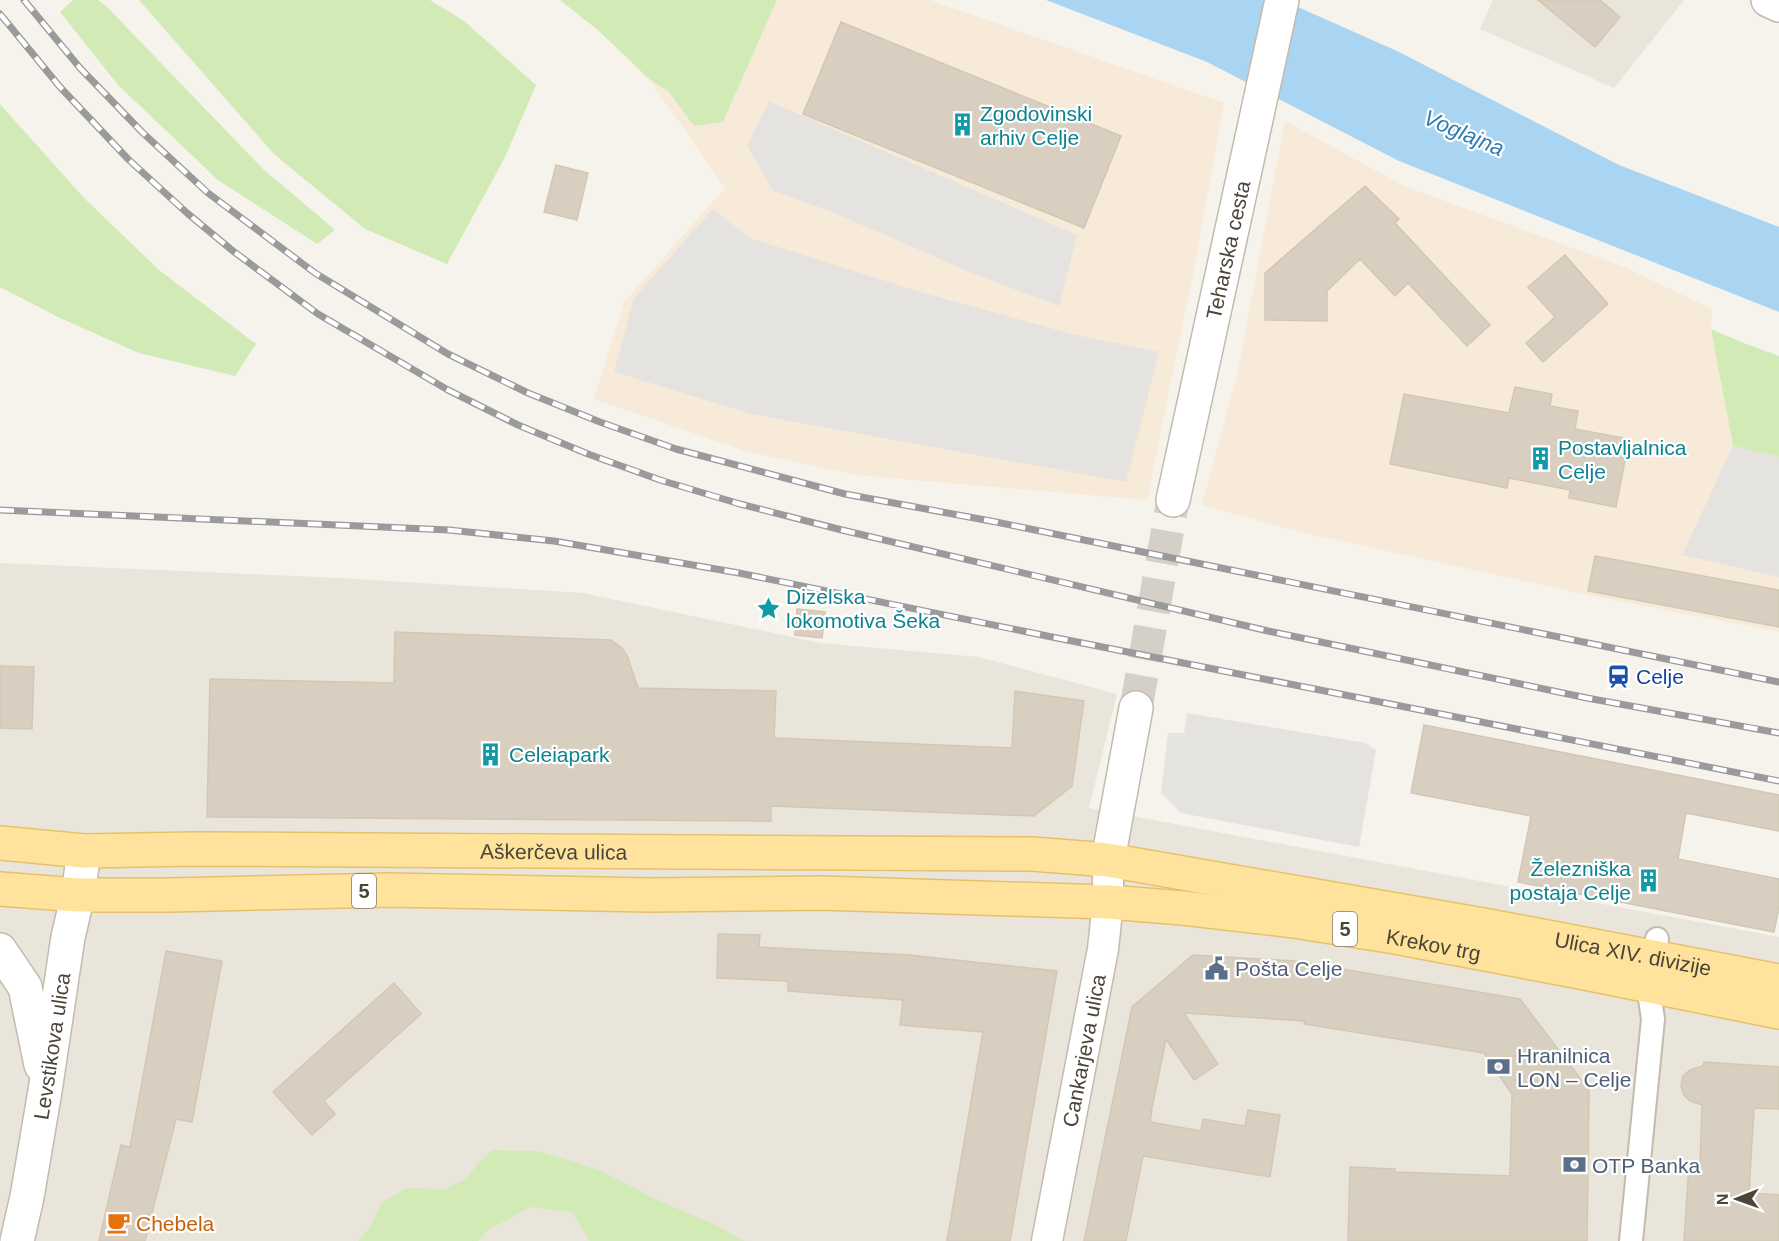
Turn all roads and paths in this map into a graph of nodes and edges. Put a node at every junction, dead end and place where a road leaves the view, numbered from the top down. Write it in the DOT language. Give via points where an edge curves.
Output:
graph roads {
  1 [pos="1282,0"];
  2 [pos="1768,0"];
  3 [pos="1779,5"];
  4 [pos="1173,500"];
  5 [pos="1136,708"];
  6 [pos="0,843"];
  7 [pos="84,851"];
  8 [pos="1108,860"];
  9 [pos="0,889"];
  10 [pos="78,895"];
  11 [pos="1108,902"];
  12 [pos="1489,926"];
  13 [pos="0,950"];
  14 [pos="1653,960"];
  15 [pos="1580,972"];
  16 [pos="1779,981"];
  17 [pos="1779,1012"];
  18 [pos="45,1091"];
  19 [pos="17,1241"];
  20 [pos="1047,1241"];
  21 [pos="1631,1241"];
  1 -- 4 [label="street, Teharska cesta"];
  2 -- 3 [label="street"];
  5 -- 8 [label="street"];
  6 -- 7 [label="main road, Aškerčeva ulica / 5"];
  7 -- 8 [label="main road, Aškerčeva ulica / 5" via="1032,854"];
  7 -- 10 [label="street, Levstikova ulica"];
  8 -- 11 [label="street, Cankarjeva ulica"];
  8 -- 12 [label="main road, Krekov trg / 5"];
  9 -- 10 [label="main road, Aškerčeva ulica / 5"];
  10 -- 11 [label="main road, Aškerčeva ulica / 5" via="389,890 649,895 820,893"];
  10 -- 18 [label="street, Levstikova ulica"];
  11 -- 15 [label="main road, Krekov trg / 5" via="1294,921"];
  11 -- 20 [label="street, Cankarjeva ulica" via="1103,949"];
  12 -- 14 [label="main road, Ulica XIV. divizije / 5"];
  13 -- 18 [label="street" via="25,987"];
  14 -- 15 [label="main road, Ulica XIV. divizije / 5"];
  14 -- 16 [label="main road, Ulica XIV. divizije / 5"];
  14 -- 17 [label="main road, Ulica XIV. divizije / 5"];
  14 -- 21 [label="street" via="1653,1019"];
  18 -- 19 [label="street, Levstikova ulica"];
}
